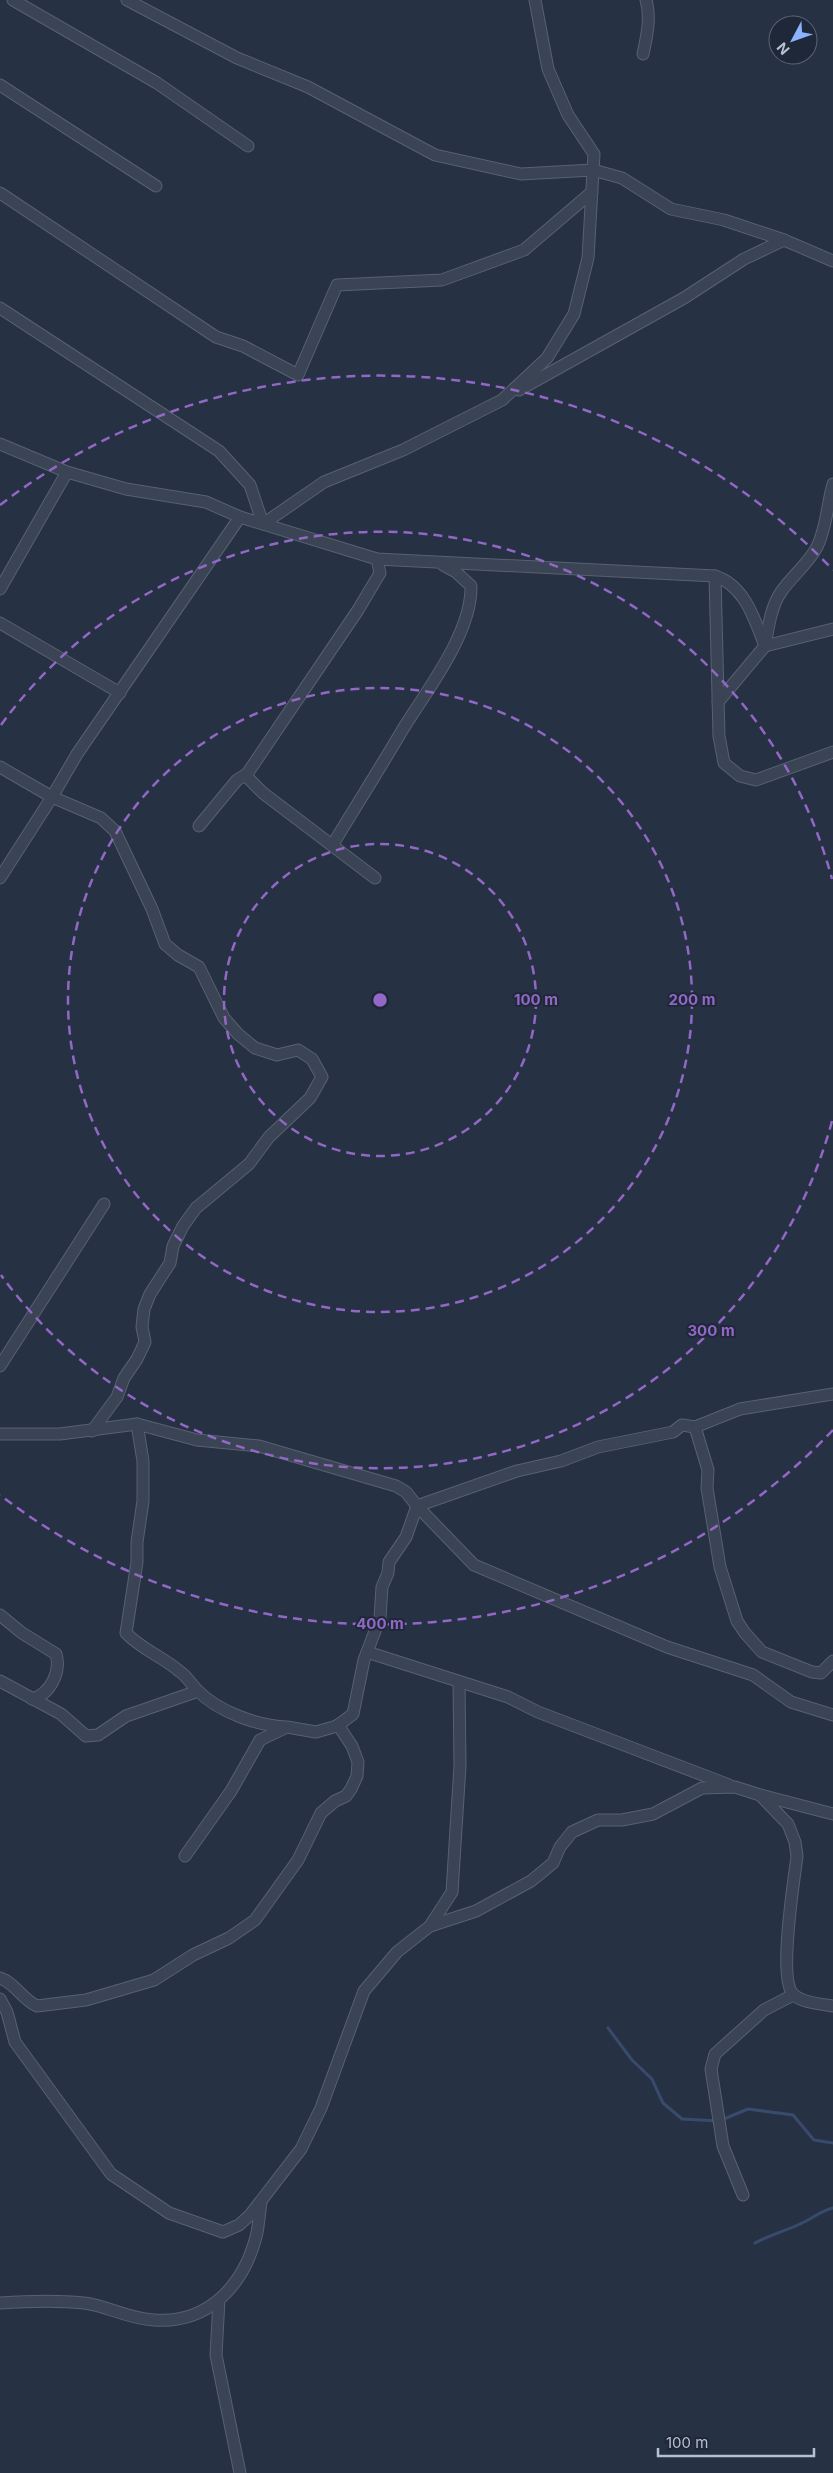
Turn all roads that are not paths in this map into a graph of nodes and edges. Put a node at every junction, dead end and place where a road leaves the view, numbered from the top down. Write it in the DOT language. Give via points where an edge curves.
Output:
graph roads {
  1 [pos="13,0"];
  2 [pos="127,0"];
  3 [pos="535,0"];
  4 [pos="646,0"];
  5 [pos="643,54"];
  6 [pos="0,85"];
  7 [pos="248,146"];
  8 [pos="593,170"];
  9 [pos="156,186"];
  10 [pos="592,192"];
  11 [pos="0,193"];
  12 [pos="784,240"];
  13 [pos="833,261"];
  14 [pos="0,308"];
  15 [pos="502,400"];
  16 [pos="0,444"];
  17 [pos="67,472"];
  18 [pos="833,484"];
  19 [pos="240,517"];
  20 [pos="263,524"];
  21 [pos="377,559"];
  22 [pos="439,563"];
  23 [pos="715,576"];
  24 [pos="0,588"];
  25 [pos="0,623"];
  26 [pos="833,629"];
  27 [pos="764,646"];
  28 [pos="120,693"];
  29 [pos="718,702"];
  30 [pos="833,752"];
  31 [pos="0,767"];
  32 [pos="245,775"];
  33 [pos="52,797"];
  34 [pos="199,826"];
  35 [pos="332,844"];
  36 [pos="0,878"];
  37 [pos="376,878"];
  38 [pos="104,1204"];
  39 [pos="0,1366"];
  40 [pos="833,1394"];
  41 [pos="137,1424"];
  42 [pos="694,1427"];
  43 [pos="92,1431"];
  44 [pos="0,1434"];
  45 [pos="417,1506"];
  46 [pos="0,1615"];
  47 [pos="367,1652"];
  48 [pos="833,1661"];
  49 [pos="0,1681"];
  50 [pos="459,1682"];
  51 [pos="198,1691"];
  52 [pos="32,1699"];
  53 [pos="833,1715"];
  54 [pos="338,1725"];
  55 [pos="287,1727"];
  56 [pos="735,1787"];
  57 [pos="760,1795"];
  58 [pos="833,1814"];
  59 [pos="185,1856"];
  60 [pos="430,1926"];
  61 [pos="0,1978"];
  62 [pos="793,1995"];
  63 [pos="0,1999"];
  64 [pos="833,2006"];
  65 [pos="743,2195"];
  66 [pos="261,2200"];
  67 [pos="219,2300"];
  68 [pos="0,2303"];
  69 [pos="240,2473"];
  1 -- 7 [label="street" via="157,83"];
  2 -- 8 [label="street" via="237,58 308,87 434,155 522,174"];
  3 -- 8 [label="street" via="548,70 568,115 594,154"];
  4 -- 5 [label="street" via="648,35"];
  6 -- 9 [label="street"];
  8 -- 10 [label="street"];
  8 -- 12 [label="street" via="622,178 671,208 724,220"];
  10 -- 11 [label="street" via="524,250 442,280 337,285 298,375 243,346 216,337"];
  10 -- 15 [label="street" via="588,258 574,314 547,358"];
  12 -- 13 [label="street"];
  12 -- 15 [label="street" via="744,259 684,298"];
  14 -- 20 [label="street" via="219,451 250,485"];
  15 -- 20 [label="street" via="402,450 324,482"];
  16 -- 17 [label="street"];
  17 -- 19 [label="street" via="126,489 206,502"];
  17 -- 24 [label="street"];
  18 -- 27 [label="street" via="817,547 780,592"];
  19 -- 20 [label="street"];
  19 -- 28 [label="street"];
  20 -- 21 [label="street"];
  21 -- 22 [label="street"];
  21 -- 32 [label="street" via="380,574 358,610"];
  22 -- 23 [label="street"];
  22 -- 35 [label="street" via="456,572 471,586 471,601 459,635"];
  23 -- 27 [label="street" via="741,592"];
  23 -- 29 [label="street"];
  25 -- 28 [label="street"];
  26 -- 27 [label="street"];
  27 -- 29 [label="street"];
  28 -- 33 [label="street" via="77,754"];
  29 -- 30 [label="street" via="724,763 740,776 756,780"];
  31 -- 33 [label="street"];
  32 -- 34 [label="street" via="237,780"];
  32 -- 35 [label="street" via="263,794"];
  33 -- 36 [label="street"];
  33 -- 43 [label="street" via="101,818 115,831 165,944 198,967 224,1018 238,1034 255,1048 277,1055 298,1050 312,1059 322,1077 310,1098 269,1137 249,1164 196,1208 184,1226 173,1246 170,1263 144,1309 142,1327 145,1342 117,1397"];
  35 -- 37 [label="street"];
  38 -- 39 [label="street"];
  40 -- 42 [label="street" via="740,1410"];
  41 -- 43 [label="street"];
  41 -- 45 [label="street" via="197,1440 259,1446 345,1470 396,1486 406,1492"];
  41 -- 51 [label="street" via="143,1461 143,1501 126,1632 180,1671"];
  42 -- 45 [label="street" via="682,1425 672,1432 598,1447"];
  42 -- 48 [label="street" via="708,1470 707,1488 724,1587 733,1602 741,1628 762,1652 812,1672 821,1673"];
  43 -- 44 [label="street"];
  45 -- 47 [label="street" via="406,1537 390,1562 382,1587 380,1618"];
  45 -- 53 [label="street" via="474,1565 667,1647 754,1675 790,1702"];
  46 -- 52 [label="street" via="56,1654 55,1676 40,1697"];
  47 -- 50 [label="street"];
  47 -- 54 [label="street" via="353,1714"];
  49 -- 52 [label="street"];
  50 -- 56 [label="street" via="508,1697 538,1712"];
  50 -- 60 [label="street" via="460,1766 454,1878 452,1892"];
  51 -- 52 [label="street" via="126,1716 98,1735 86,1736 61,1714"];
  51 -- 55 [label="street" via="237,1716"];
  54 -- 55 [label="street" via="316,1732"];
  54 -- 61 [label="street" via="358,1762 354,1782 346,1796 321,1814 298,1860 255,1920 154,1980 86,2000 37,2006"];
  55 -- 59 [label="street" via="260,1740 231,1791"];
  56 -- 57 [label="street"];
  56 -- 60 [label="street" via="702,1788 653,1814 622,1820 598,1820 572,1832 553,1863 531,1881 476,1911"];
  57 -- 58 [label="street"];
  57 -- 62 [label="street" via="788,1824 795,1842 797,1856 786,1964 787,1984"];
  60 -- 66 [label="street" via="398,1952 364,1991 312,2126 293,2161"];
  62 -- 64 [label="street"];
  62 -- 65 [label="street" via="764,2010 731,2037 715,2054 713,2061 711,2069 722,2146"];
  63 -- 66 [label="street" via="7,2012 14,2042 112,2174 169,2213 223,2232 239,2225"];
  66 -- 67 [label="street" via="256,2236 240,2278"];
  67 -- 68 [label="street" via="197,2315 176,2320 130,2317 85,2303"];
  67 -- 69 [label="street" via="216,2355"];
}
